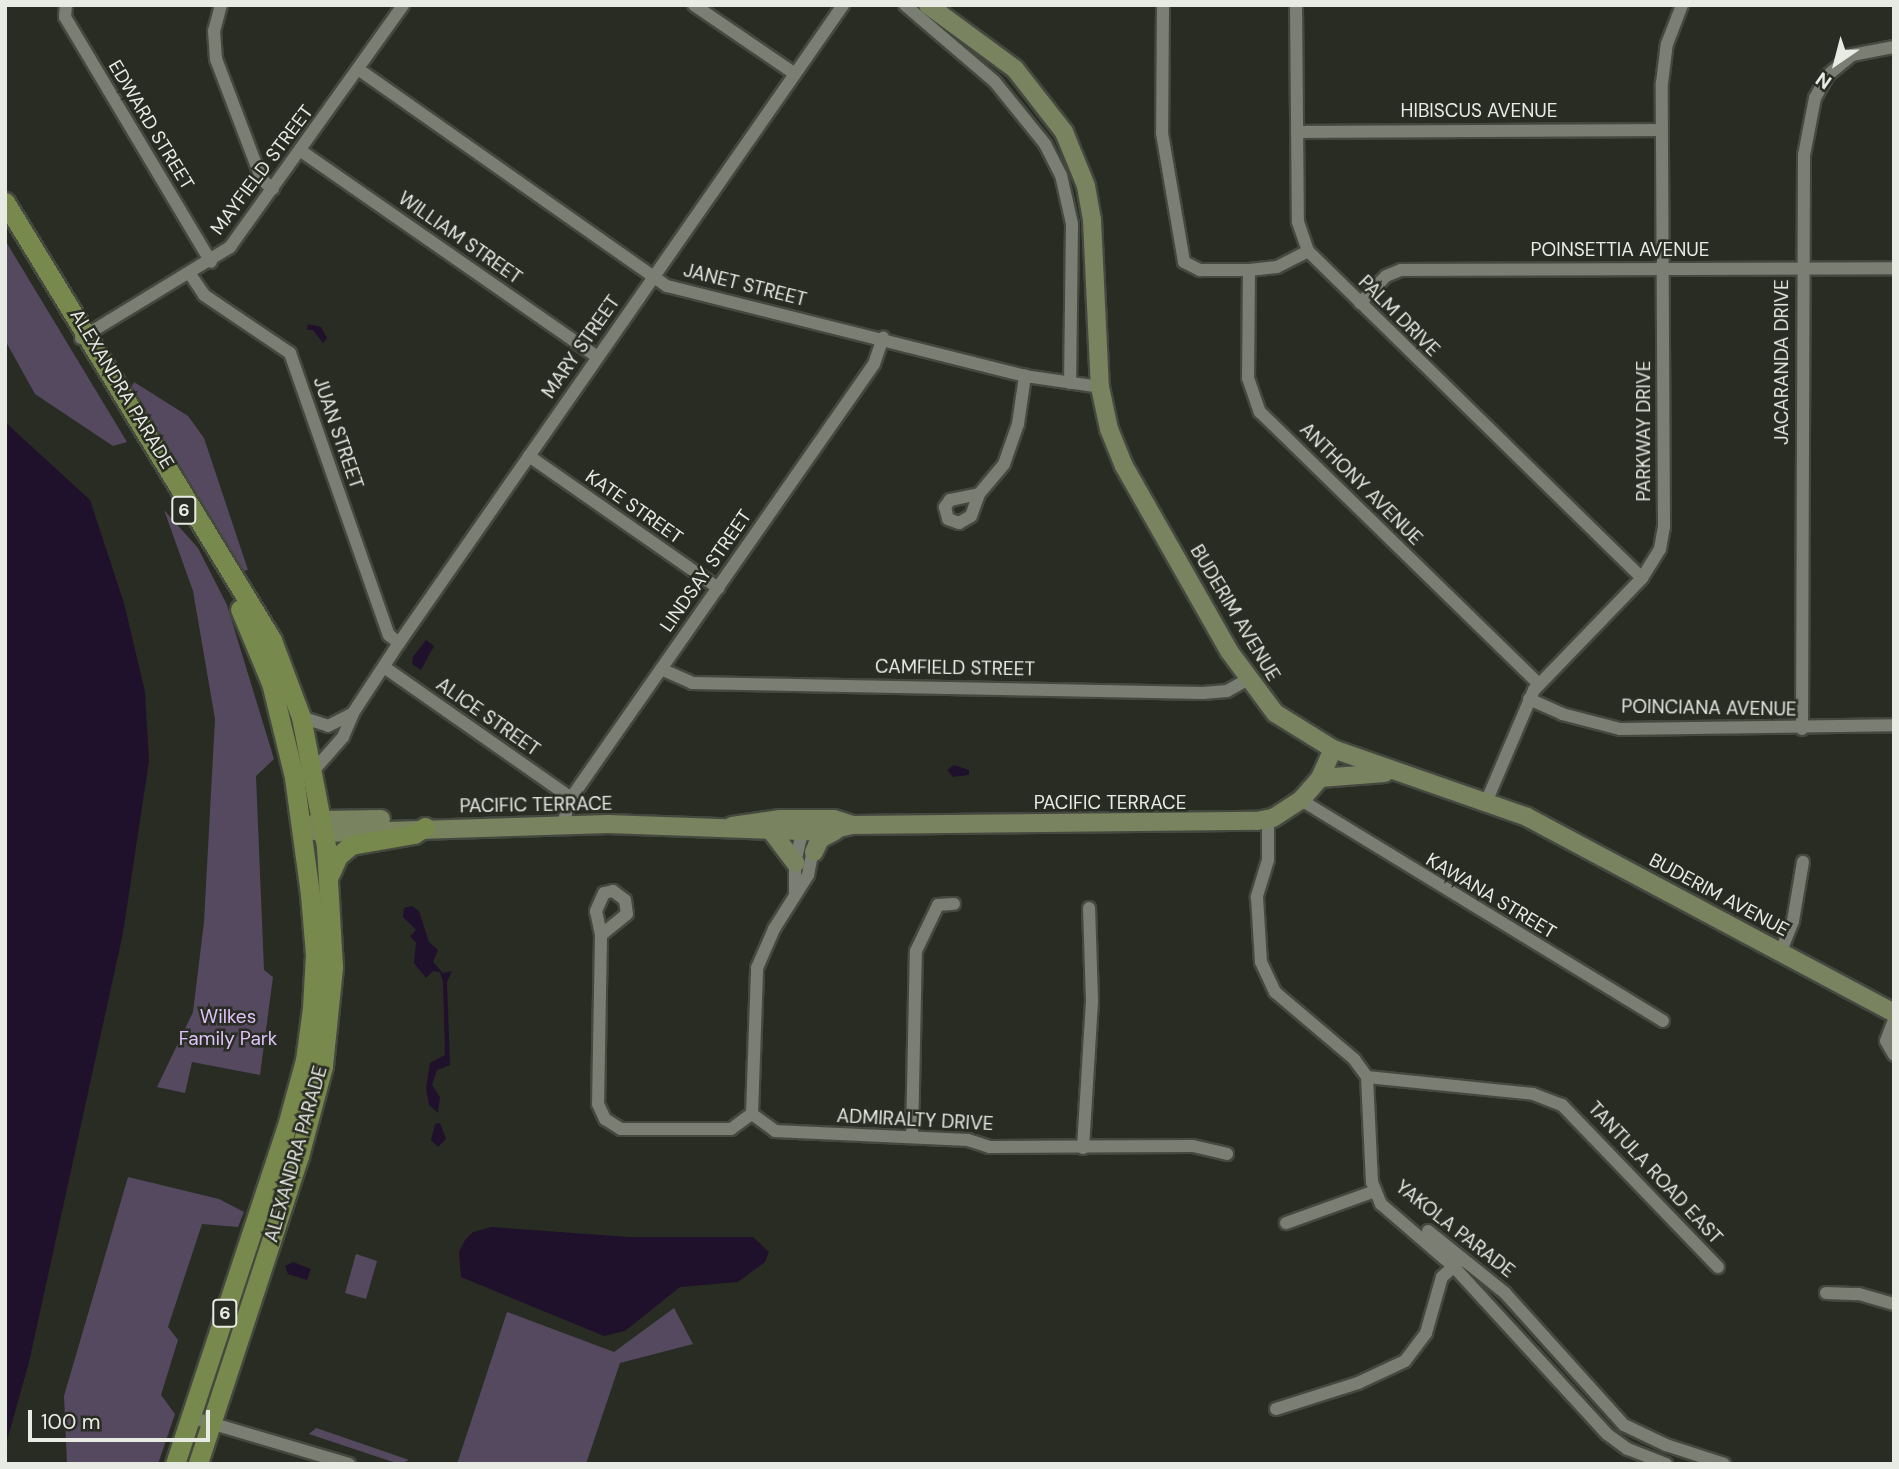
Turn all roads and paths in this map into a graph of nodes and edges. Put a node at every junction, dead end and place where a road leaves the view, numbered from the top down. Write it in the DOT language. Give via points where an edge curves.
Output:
graph roads {
  1 [pos="66,5"];
  2 [pos="221,5"];
  3 [pos="694,5"];
  4 [pos="843,5"];
  5 [pos="905,5"];
  6 [pos="1163,5"];
  7 [pos="1296,5"];
  8 [pos="1682,5"];
  9 [pos="398,7"];
  10 [pos="927,13"];
  11 [pos="1894,47"];
  12 [pos="358,69"];
  13 [pos="795,74"];
  14 [pos="1661,130"];
  15 [pos="1297,132"];
  16 [pos="301,151"];
  17 [pos="273,190"];
  18 [pos="5,202"];
  19 [pos="5,218"];
  20 [pos="1308,251"];
  21 [pos="211,262"];
  22 [pos="1801,268"];
  23 [pos="1894,268"];
  24 [pos="1662,269"];
  25 [pos="1249,270"];
  26 [pos="190,274"];
  27 [pos="653,276"];
  28 [pos="1360,303"];
  29 [pos="83,337"];
  30 [pos="883,338"];
  31 [pos="597,357"];
  32 [pos="1026,376"];
  33 [pos="1070,383"];
  34 [pos="1100,387"];
  35 [pos="529,456"];
  36 [pos="979,494"];
  37 [pos="1643,578"];
  38 [pos="718,589"];
  39 [pos="399,643"];
  40 [pos="384,667"];
  41 [pos="662,669"];
  42 [pos="1247,680"];
  43 [pos="1539,684"];
  44 [pos="1529,699"];
  45 [pos="353,713"];
  46 [pos="302,717"];
  47 [pos="1894,725"];
  48 [pos="1802,729"];
  49 [pos="1333,749"];
  50 [pos="314,770"];
  51 [pos="1392,772"];
  52 [pos="1320,778"];
  53 [pos="571,798"];
  54 [pos="1301,800"];
  55 [pos="1487,800"];
  56 [pos="1268,820"];
  57 [pos="852,825"];
  58 [pos="562,826"];
  59 [pos="732,826"];
  60 [pos="323,827"];
  61 [pos="425,827"];
  62 [pos="302,828"];
  63 [pos="807,828"];
  64 [pos="835,831"];
  65 [pos="772,832"];
  66 [pos="814,852"];
  67 [pos="1803,862"];
  68 [pos="795,863"];
  69 [pos="329,877"];
  70 [pos="795,895"];
  71 [pos="954,904"];
  72 [pos="1089,908"];
  73 [pos="601,935"];
  74 [pos="1781,951"];
  75 [pos="1894,1013"];
  76 [pos="1894,1020"];
  77 [pos="1663,1021"];
  78 [pos="1894,1055"];
  79 [pos="1367,1077"];
  80 [pos="752,1114"];
  81 [pos="912,1137"];
  82 [pos="1083,1147"];
  83 [pos="1227,1154"];
  84 [pos="1375,1191"];
  85 [pos="1286,1223"];
  86 [pos="1458,1263"];
  87 [pos="1718,1268"];
  88 [pos="1826,1293"];
  89 [pos="1894,1304"];
  90 [pos="1276,1409"];
  91 [pos="190,1417"];
  92 [pos="211,1423"];
  93 [pos="1648,1461"];
  94 [pos="176,1464"];
  95 [pos="198,1464"];
  96 [pos="349,1464"];
  97 [pos="1666,1464"];
  98 [pos="1724,1464"];
  1 -- 21 [label="street, EDWARD STREET" via="65,17"];
  2 -- 17 [label="street" via="214,31 216,59 262,180"];
  3 -- 13 [label="street"];
  4 -- 13 [label="street, MARY STREET"];
  5 -- 10 [label="street"];
  6 -- 25 [label="street" via="1162,133 1182,257 1194,269"];
  7 -- 15 [label="street, PALM DRIVE"];
  8 -- 14 [label="street, PARKWAY DRIVE" via="1663,64"];
  9 -- 12 [label="street, MAYFIELD STREET"];
  10 -- 33 [label="street" via="1007,96 1045,144 1061,175 1072,225"];
  10 -- 34 [label="main road, BUDERIM AVENUE" via="1015,69 1050,110 1076,158 1092,220"];
  11 -- 22 [label="street, JACARANDA DRIVE" via="1853,55 1819,88 1802,169"];
  12 -- 16 [label="street, MAYFIELD STREET"];
  12 -- 27 [label="street, JANET STREET"];
  13 -- 27 [label="street, MARY STREET"];
  14 -- 15 [label="street, HIBISCUS AVENUE"];
  14 -- 24 [label="street, PARKWAY DRIVE"];
  15 -- 20 [label="street, PALM DRIVE" via="1298,222"];
  16 -- 17 [label="street, MAYFIELD STREET"];
  16 -- 31 [label="street, WILLIAM STREET"];
  17 -- 21 [label="street, MAYFIELD STREET" via="230,247"];
  18 -- 29 [label="main road, ALEXANDRA PARADE / 6"];
  19 -- 29 [label="main road, ALEXANDRA PARADE / 6"];
  20 -- 25 [label="street" via="1277,267"];
  20 -- 28 [label="street, PALM DRIVE"];
  21 -- 26 [label="street, MAYFIELD STREET"];
  22 -- 23 [label="street, POINSETTIA AVENUE"];
  22 -- 24 [label="street, POINSETTIA AVENUE"];
  22 -- 48 [label="street, JACARANDA DRIVE"];
  24 -- 28 [label="street, POINSETTIA AVENUE" via="1397,271"];
  24 -- 37 [label="street, PARKWAY DRIVE" via="1664,527 1656,559"];
  25 -- 43 [label="street, ANTHONY AVENUE" via="1248,379 1260,412"];
  26 -- 29 [label="street, MAYFIELD STREET"];
  26 -- 39 [label="street, JUAN STREET" via="204,295 290,353 388,635"];
  27 -- 30 [label="street, JANET STREET" via="667,286"];
  27 -- 31 [label="street, MARY STREET"];
  28 -- 37 [label="street, PALM DRIVE"];
  29 -- 46 [label="main road, ALEXANDRA PARADE / 6" via="272,640"];
  29 -- 62 [label="main road, ALEXANDRA PARADE / 6" via="230,587 250,630 282,725"];
  30 -- 32 [label="street, JANET STREET"];
  30 -- 38 [label="street, LINDSAY STREET" via="874,364"];
  31 -- 35 [label="street, MARY STREET"];
  32 -- 33 [label="street, JANET STREET"];
  32 -- 36 [label="street" via="1010,452"];
  33 -- 34 [label="street, JANET STREET"];
  34 -- 42 [label="main road, BUDERIM AVENUE" via="1109,429 1124,466"];
  35 -- 38 [label="street, KATE STREET"];
  35 -- 39 [label="street, MARY STREET"];
  37 -- 43 [label="street, PARKWAY DRIVE"];
  38 -- 41 [label="street, LINDSAY STREET"];
  39 -- 40 [label="street, MARY STREET"];
  40 -- 45 [label="street, MARY STREET"];
  40 -- 53 [label="street, ALICE STREET"];
  41 -- 42 [label="street, CAMFIELD STREET" via="692,683 1211,693 1227,691"];
  41 -- 53 [label="street, LINDSAY STREET"];
  42 -- 49 [label="main road, BUDERIM AVENUE" via="1289,725"];
  43 -- 44 [label="street, PARKWAY DRIVE"];
  44 -- 48 [label="street, POINCIANA AVENUE" via="1562,714 1619,729"];
  44 -- 55 [label="street, PARKWAY DRIVE"];
  45 -- 46 [label="street" via="328,726"];
  45 -- 50 [label="street, MARY STREET" via="343,737"];
  46 -- 50 [label="main road, ALEXANDRA PARADE / 6"];
  47 -- 48 [label="street, POINCIANA AVENUE"];
  49 -- 51 [label="main road, BUDERIM AVENUE"];
  49 -- 52 [label="main road"];
  50 -- 60 [label="main road, ALEXANDRA PARADE / 6"];
  51 -- 52 [label="main road"];
  51 -- 55 [label="main road, BUDERIM AVENUE"];
  52 -- 54 [label="main road"];
  53 -- 58 [label="street, LINDSAY STREET"];
  54 -- 56 [label="main road"];
  54 -- 77 [label="street, KAWANA STREET"];
  55 -- 74 [label="main road, BUDERIM AVENUE"];
  56 -- 57 [label="main road, PACIFIC TERRACE"];
  56 -- 79 [label="street" via="1268,860 1257,897 1264,973 1275,992 1354,1059"];
  57 -- 63 [label="main road, PACIFIC TERRACE"];
  57 -- 64 [label="main road, PACIFIC TERRACE"];
  58 -- 59 [label="main road, PACIFIC TERRACE"];
  58 -- 61 [label="main road, PACIFIC TERRACE"];
  59 -- 63 [label="main road, PACIFIC TERRACE" via="753,820"];
  59 -- 65 [label="main road, PACIFIC TERRACE"];
  60 -- 61 [label="main road, PACIFIC TERRACE"];
  60 -- 62 [label="main road, PACIFIC TERRACE"];
  60 -- 69 [label="main road, ALEXANDRA PARADE / 6"];
  61 -- 69 [label="main road" via="414,834 351,845 338,856"];
  62 -- 91 [label="main road, ALEXANDRA PARADE / 6" via="314,955 305,1060"];
  63 -- 64 [label="main road, PACIFIC TERRACE"];
  63 -- 65 [label="main road, PACIFIC TERRACE"];
  63 -- 66 [label="street"];
  63 -- 68 [label="street"];
  64 -- 66 [label="main road" via="820,839"];
  65 -- 68 [label="main road"];
  66 -- 70 [label="street" via="808,875"];
  67 -- 74 [label="street" via="1793,921"];
  68 -- 70 [label="street"];
  69 -- 92 [label="main road, ALEXANDRA PARADE / 6" via="333,967 323,1066 299,1156"];
  70 -- 80 [label="street" via="757,968"];
  71 -- 81 [label="street" via="938,905 916,951"];
  72 -- 82 [label="street" via="1092,1001"];
  73 -- 80 [label="street" via="598,1104 612,1125 636,1130 731,1129"];
  74 -- 75 [label="main road, BUDERIM AVENUE"];
  76 -- 78 [label="street" via="1886,1041"];
  79 -- 84 [label="street"];
  79 -- 87 [label="street, TANTULA ROAD EAST" via="1555,1101 1578,1118"];
  80 -- 81 [label="street, ADMIRALTY DRIVE" via="775,1131"];
  81 -- 82 [label="street, ADMIRALTY DRIVE" via="968,1140 989,1147"];
  82 -- 83 [label="street, ADMIRALTY DRIVE" via="1193,1146"];
  84 -- 85 [label="street"];
  84 -- 86 [label="street, YAKOLA PARADE" via="1381,1204"];
  86 -- 90 [label="street" via="1442,1277 1426,1333 1405,1360 1358,1383"];
  86 -- 93 [label="street, YAKOLA PARADE" via="1607,1434"];
  86 -- 98 [label="street, YAKOLA PARADE" via="1505,1293 1624,1425 1665,1445"];
  88 -- 89 [label="street" via="1860,1294"];
  91 -- 92 [label="street"];
  91 -- 94 [label="main road, ALEXANDRA PARADE / 6"];
  92 -- 95 [label="main road, ALEXANDRA PARADE / 6"];
  92 -- 96 [label="street"];
  93 -- 97 [label="street, YAKOLA PARADE"];
}
